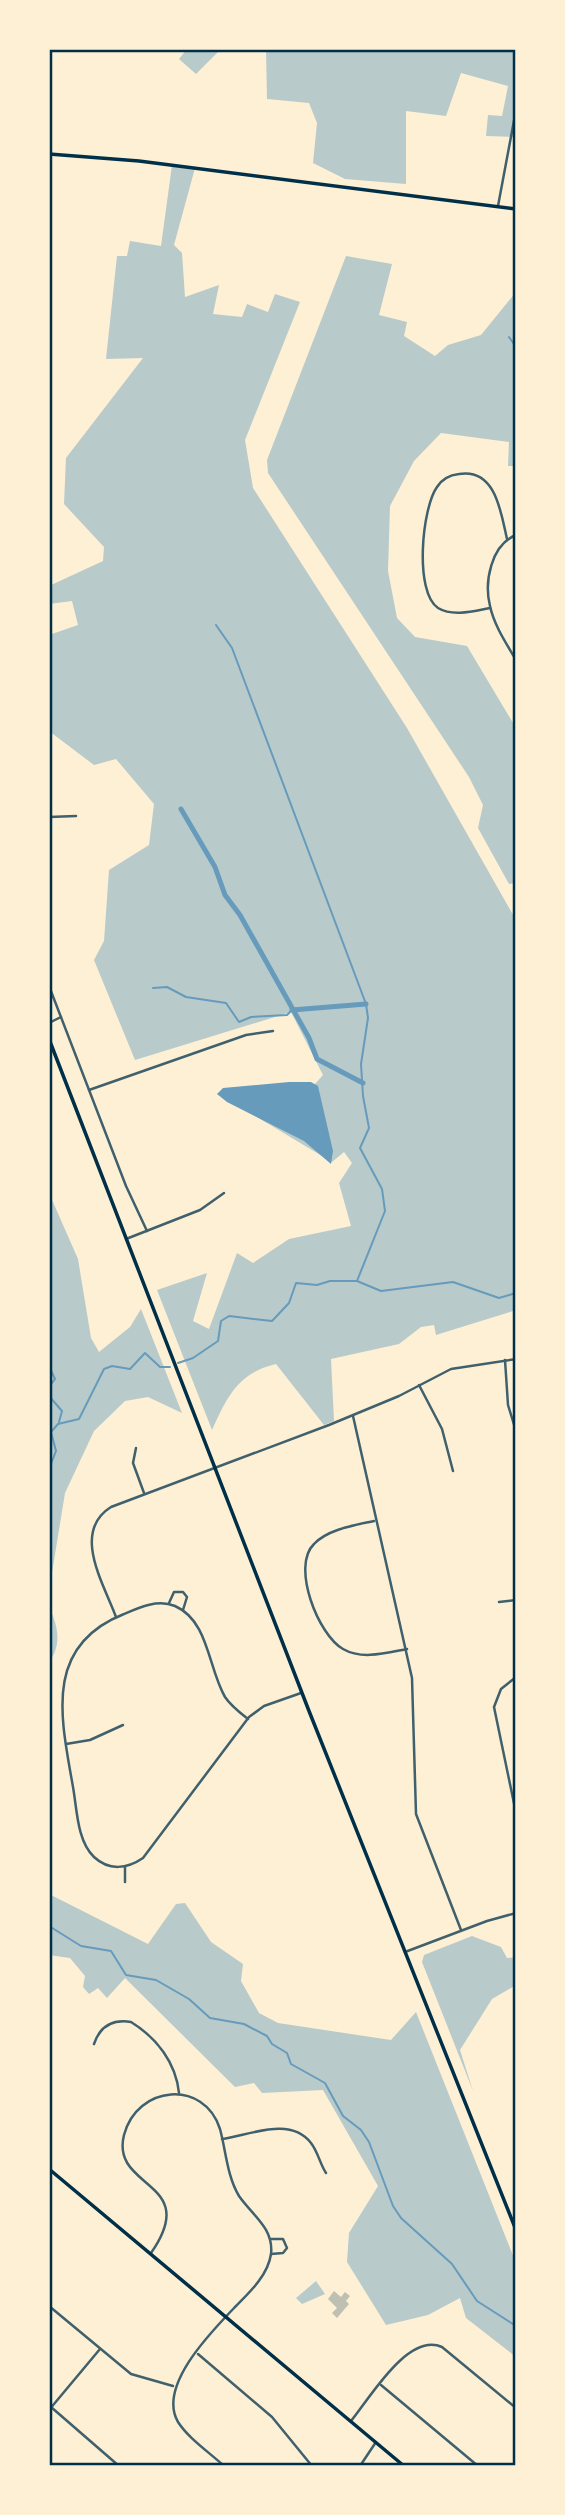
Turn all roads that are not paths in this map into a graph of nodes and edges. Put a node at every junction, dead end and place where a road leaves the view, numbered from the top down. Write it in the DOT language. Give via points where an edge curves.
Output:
graph roads {
  1 [pos="516,110"];
  2 [pos="49,154"];
  3 [pos="498,206"];
  4 [pos="516,209"];
  5 [pos="516,535"];
  6 [pos="508,539"];
  7 [pos="490,608"];
  8 [pos="516,660"];
  9 [pos="76,816"];
  10 [pos="49,817"];
  11 [pos="49,986"];
  12 [pos="61,1017"];
  13 [pos="49,1023"];
  14 [pos="273,1031"];
  15 [pos="49,1039"];
  16 [pos="89,1090"];
  17 [pos="224,1193"];
  18 [pos="147,1231"];
  19 [pos="126,1239"];
  20 [pos="516,1359"];
  21 [pos="505,1360"];
  22 [pos="419,1385"];
  23 [pos="353,1416"];
  24 [pos="516,1431"];
  25 [pos="135,1448"];
  26 [pos="215,1469"];
  27 [pos="453,1471"];
  28 [pos="145,1493"];
  29 [pos="374,1521"];
  30 [pos="516,1600"];
  31 [pos="499,1602"];
  32 [pos="168,1604"];
  33 [pos="183,1610"];
  34 [pos="116,1617"];
  35 [pos="407,1649"];
  36 [pos="516,1677"];
  37 [pos="302,1693"];
  38 [pos="248,1719"];
  39 [pos="123,1726"];
  40 [pos="66,1744"];
  41 [pos="516,1813"];
  42 [pos="125,1867"];
  43 [pos="125,1882"];
  44 [pos="516,1913"];
  45 [pos="461,1930"];
  46 [pos="405,1952"];
  47 [pos="94,2044"];
  48 [pos="179,2093"];
  49 [pos="222,2139"];
  50 [pos="49,2169"];
  51 [pos="326,2173"];
  52 [pos="516,2230"];
  53 [pos="270,2239"];
  54 [pos="151,2253"];
  55 [pos="271,2254"];
  56 [pos="49,2306"];
  57 [pos="226,2316"];
  58 [pos="100,2349"];
  59 [pos="197,2353"];
  60 [pos="381,2385"];
  61 [pos="174,2386"];
  62 [pos="516,2408"];
  63 [pos="50,2409"];
  64 [pos="351,2421"];
  65 [pos="376,2442"];
  66 [pos="119,2466"];
  67 [pos="224,2466"];
  68 [pos="312,2466"];
  69 [pos="360,2466"];
  70 [pos="404,2466"];
  71 [pos="478,2466"];
  1 -- 3 [label="street"];
  2 -- 3 [label="main road"];
  3 -- 4 [label="main road"];
  5 -- 6 [label="street"];
  6 -- 7 [label="street" via="492,565"];
  6 -- 7 [label="street" via="495,494 483,479 458,474 436,487 423,557 427,595 446,611"];
  7 -- 8 [label="street"];
  9 -- 10 [label="street"];
  11 -- 12 [label="street"];
  12 -- 13 [label="street"];
  12 -- 16 [label="street"];
  14 -- 16 [label="street" via="246,1035"];
  15 -- 19 [label="main road"];
  16 -- 18 [label="street"];
  17 -- 18 [label="street" via="211,1205"];
  18 -- 19 [label="street"];
  19 -- 26 [label="main road"];
  20 -- 21 [label="street"];
  21 -- 22 [label="street" via="460,1366"];
  21 -- 24 [label="street" via="508,1405"];
  22 -- 23 [label="street"];
  22 -- 27 [label="street" via="442,1429"];
  23 -- 26 [label="street"];
  23 -- 29 [label="street"];
  25 -- 28 [label="street" via="133,1462"];
  26 -- 28 [label="street"];
  26 -- 37 [label="main road"];
  28 -- 34 [label="street" via="106,1510 92,1530 93,1555"];
  29 -- 35 [label="street"];
  29 -- 35 [label="street" via="315,1542 305,1557 304,1577 323,1629 341,1648 370,1655"];
  30 -- 31 [label="street"];
  32 -- 33 [label="street"];
  32 -- 33 [label="street" via="174,1592 183,1592 187,1597"];
  32 -- 34 [label="street" via="155,1603"];
  33 -- 38 [label="street" via="202,1636 225,1698"];
  34 -- 40 [label="street" via="88,1634 70,1664 61,1703"];
  35 -- 45 [label="street" via="415,1702 416,1814"];
  36 -- 41 [label="street" via="501,1689 494,1707"];
  37 -- 38 [label="street" via="264,1706"];
  37 -- 46 [label="main road"];
  38 -- 42 [label="street" via="149,1853"];
  39 -- 40 [label="street"];
  40 -- 42 [label="street" via="86,1846 102,1863"];
  42 -- 43 [label="street"];
  44 -- 45 [label="street"];
  45 -- 46 [label="street"];
  46 -- 52 [label="main road"];
  47 -- 48 [label="street" via="99,2031 108,2025 131,2022 173,2066"];
  48 -- 49 [label="street" via="209,2108"];
  48 -- 54 [label="street" via="162,2095 142,2107 123,2140 128,2163 158,2193 167,2210 166,2229"];
  49 -- 51 [label="street" via="273,2129 294,2131 311,2142"];
  49 -- 53 [label="street" via="236,2191"];
  50 -- 54 [label="main road"];
  53 -- 55 [label="street"];
  53 -- 55 [label="street" via="287,2243 283,2253"];
  54 -- 57 [label="main road"];
  55 -- 57 [label="street" via="262,2277"];
  56 -- 58 [label="street"];
  57 -- 59 [label="street"];
  57 -- 64 [label="main road"];
  58 -- 61 [label="street" via="134,2376"];
  58 -- 63 [label="street"];
  59 -- 61 [label="street"];
  59 -- 68 [label="street" via="272,2417"];
  60 -- 62 [label="street" via="409,2352 432,2344 446,2350"];
  60 -- 64 [label="street"];
  60 -- 71 [label="street"];
  61 -- 67 [label="street" via="178,2421"];
  63 -- 66 [label="street"];
  64 -- 65 [label="main road"];
  65 -- 69 [label="street"];
  65 -- 70 [label="main road"];
}
